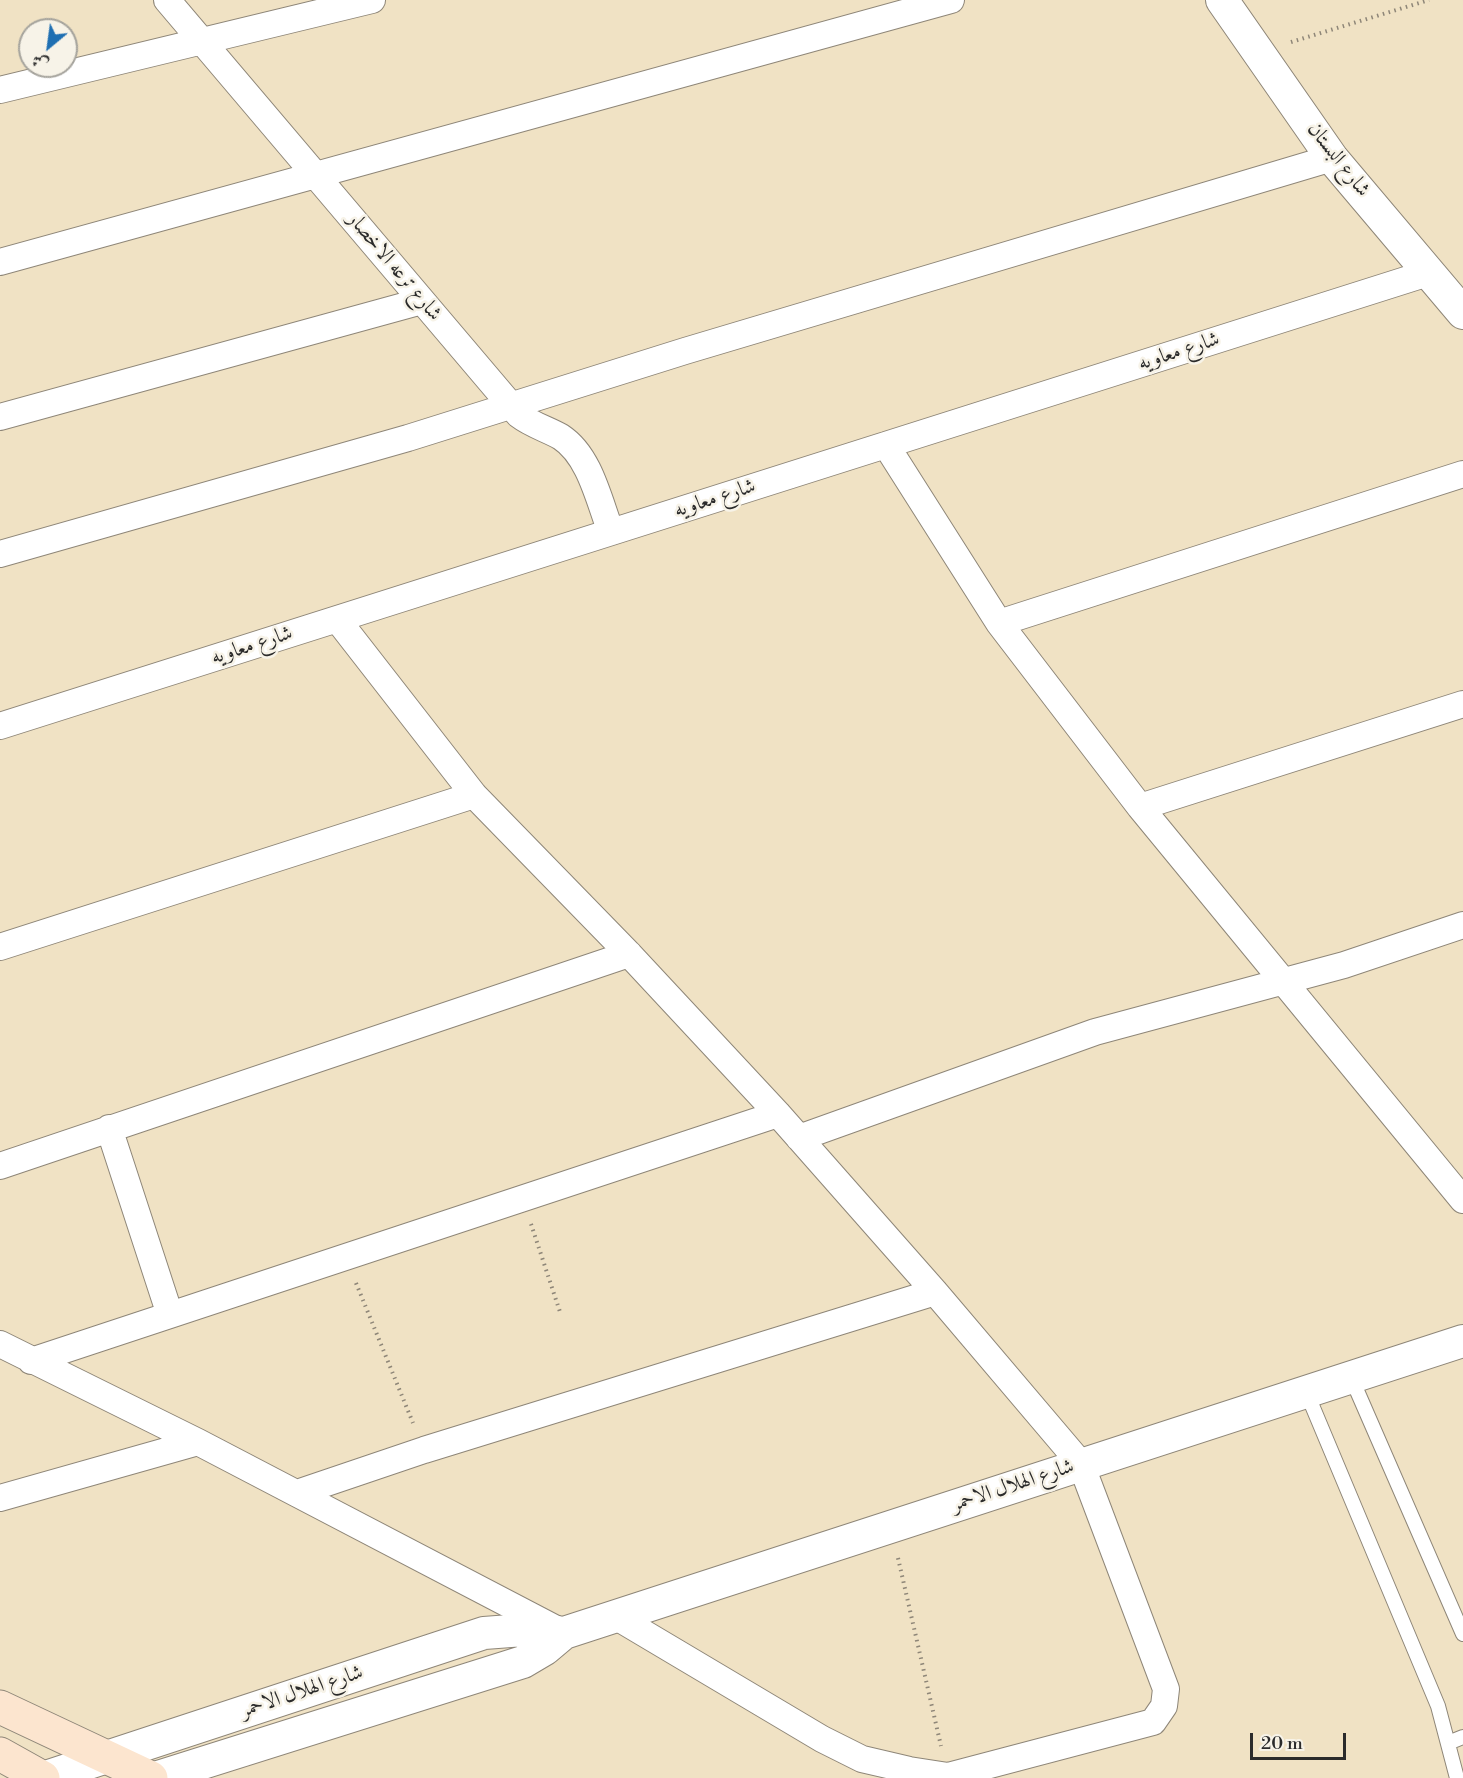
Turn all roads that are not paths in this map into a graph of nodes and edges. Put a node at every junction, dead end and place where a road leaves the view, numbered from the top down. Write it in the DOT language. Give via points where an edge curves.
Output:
graph roads {
  1 [pos="167,0"];
  2 [pos="372,0"];
  3 [pos="951,0"];
  4 [pos="1222,0"];
  5 [pos="202,42"];
  6 [pos="0,90"];
  7 [pos="1332,158"];
  8 [pos="315,175"];
  9 [pos="0,262"];
  10 [pos="1431,272"];
  11 [pos="422,301"];
  12 [pos="1463,313"];
  13 [pos="509,404"];
  14 [pos="0,417"];
  15 [pos="886,445"];
  16 [pos="1463,474"];
  17 [pos="611,532"];
  18 [pos="0,554"];
  19 [pos="337,619"];
  20 [pos="999,623"];
  21 [pos="1463,704"];
  22 [pos="0,726"];
  23 [pos="474,795"];
  24 [pos="1140,807"];
  25 [pos="1463,925"];
  26 [pos="0,947"];
  27 [pos="629,954"];
  28 [pos="1282,981"];
  29 [pos="778,1114"];
  30 [pos="109,1128"];
  31 [pos="799,1138"];
  32 [pos="0,1166"];
  33 [pos="1463,1200"];
  34 [pos="935,1292"];
  35 [pos="170,1315"];
  36 [pos="1463,1341"];
  37 [pos="0,1344"];
  38 [pos="31,1361"];
  39 [pos="1351,1377"];
  40 [pos="1306,1391"];
  41 [pos="198,1442"];
  42 [pos="1081,1464"];
  43 [pos="297,1493"];
  44 [pos="0,1498"];
  45 [pos="615,1616"];
  46 [pos="564,1633"];
  47 [pos="1463,1634"];
  48 [pos="0,1707"];
  49 [pos="1463,1737"];
  50 [pos="1449,1743"];
  51 [pos="0,1754"];
  52 [pos="103,1756"];
  53 [pos="43,1778"];
  54 [pos="153,1778"];
  55 [pos="1457,1778"];
  1 -- 5 [label="street, شارع ترعه الاخصار"];
  2 -- 5 [label="street"];
  3 -- 8 [label="street"];
  4 -- 7 [label="street, شارع البستان"];
  5 -- 6 [label="street"];
  5 -- 8 [label="street, شارع ترعه الاخصار"];
  7 -- 10 [label="street, شارع البستان"];
  7 -- 13 [label="street"];
  8 -- 9 [label="street"];
  8 -- 11 [label="street, شارع ترعه الاخصار"];
  10 -- 12 [label="street, شارع البستان"];
  10 -- 15 [label="street, شارع معاويه"];
  11 -- 13 [label="street, شارع ترعه الاخصار"];
  11 -- 14 [label="street"];
  13 -- 17 [label="street, شارع ترعه الاخصار" via="531,424 560,437 573,448 583,461"];
  13 -- 18 [label="street" via="408,438"];
  15 -- 17 [label="street, شارع معاويه"];
  15 -- 20 [label="street"];
  16 -- 20 [label="street"];
  17 -- 19 [label="street, شارع معاويه"];
  19 -- 22 [label="street, شارع معاويه"];
  19 -- 23 [label="street"];
  20 -- 24 [label="street"];
  21 -- 24 [label="street"];
  23 -- 26 [label="street"];
  23 -- 27 [label="street"];
  24 -- 28 [label="street"];
  25 -- 28 [label="street" via="1344,965"];
  27 -- 29 [label="street"];
  27 -- 30 [label="street"];
  28 -- 31 [label="street" via="1095,1032"];
  28 -- 33 [label="street"];
  29 -- 31 [label="street"];
  29 -- 35 [label="street"];
  30 -- 32 [label="street"];
  30 -- 35 [label="street"];
  31 -- 34 [label="street"];
  34 -- 42 [label="street"];
  34 -- 43 [label="street"];
  35 -- 38 [label="street"];
  36 -- 39 [label="street, شارع الهلال الاحمر"];
  37 -- 38 [label="street"];
  38 -- 41 [label="street"];
  39 -- 40 [label="street, شارع الهلال الاحمر"];
  39 -- 47 [label="lane"];
  40 -- 42 [label="street, شارع الهلال الاحمر"];
  40 -- 50 [label="lane" via="1438,1706"];
  41 -- 43 [label="street"];
  41 -- 44 [label="street"];
  42 -- 45 [label="street, شارع الهلال الاحمر"];
  42 -- 45 [label="street" via="1166,1689 1164,1706 1153,1722 948,1776 862,1759"];
  43 -- 46 [label="street"];
  45 -- 46 [label="street, شارع الهلال الاحمر"];
  46 -- 52 [label="street, شارع الهلال الاحمر" via="537,1629 484,1634"];
  46 -- 54 [label="street, شارع الهلال الاحمر" via="523,1662"];
  48 -- 52 [label="main road"];
  49 -- 50 [label="lane"];
  50 -- 55 [label="lane"];
  51 -- 53 [label="main road"];
  52 -- 53 [label="street, شارع الهلال الاحمر"];
  52 -- 54 [label="main road"];
}
